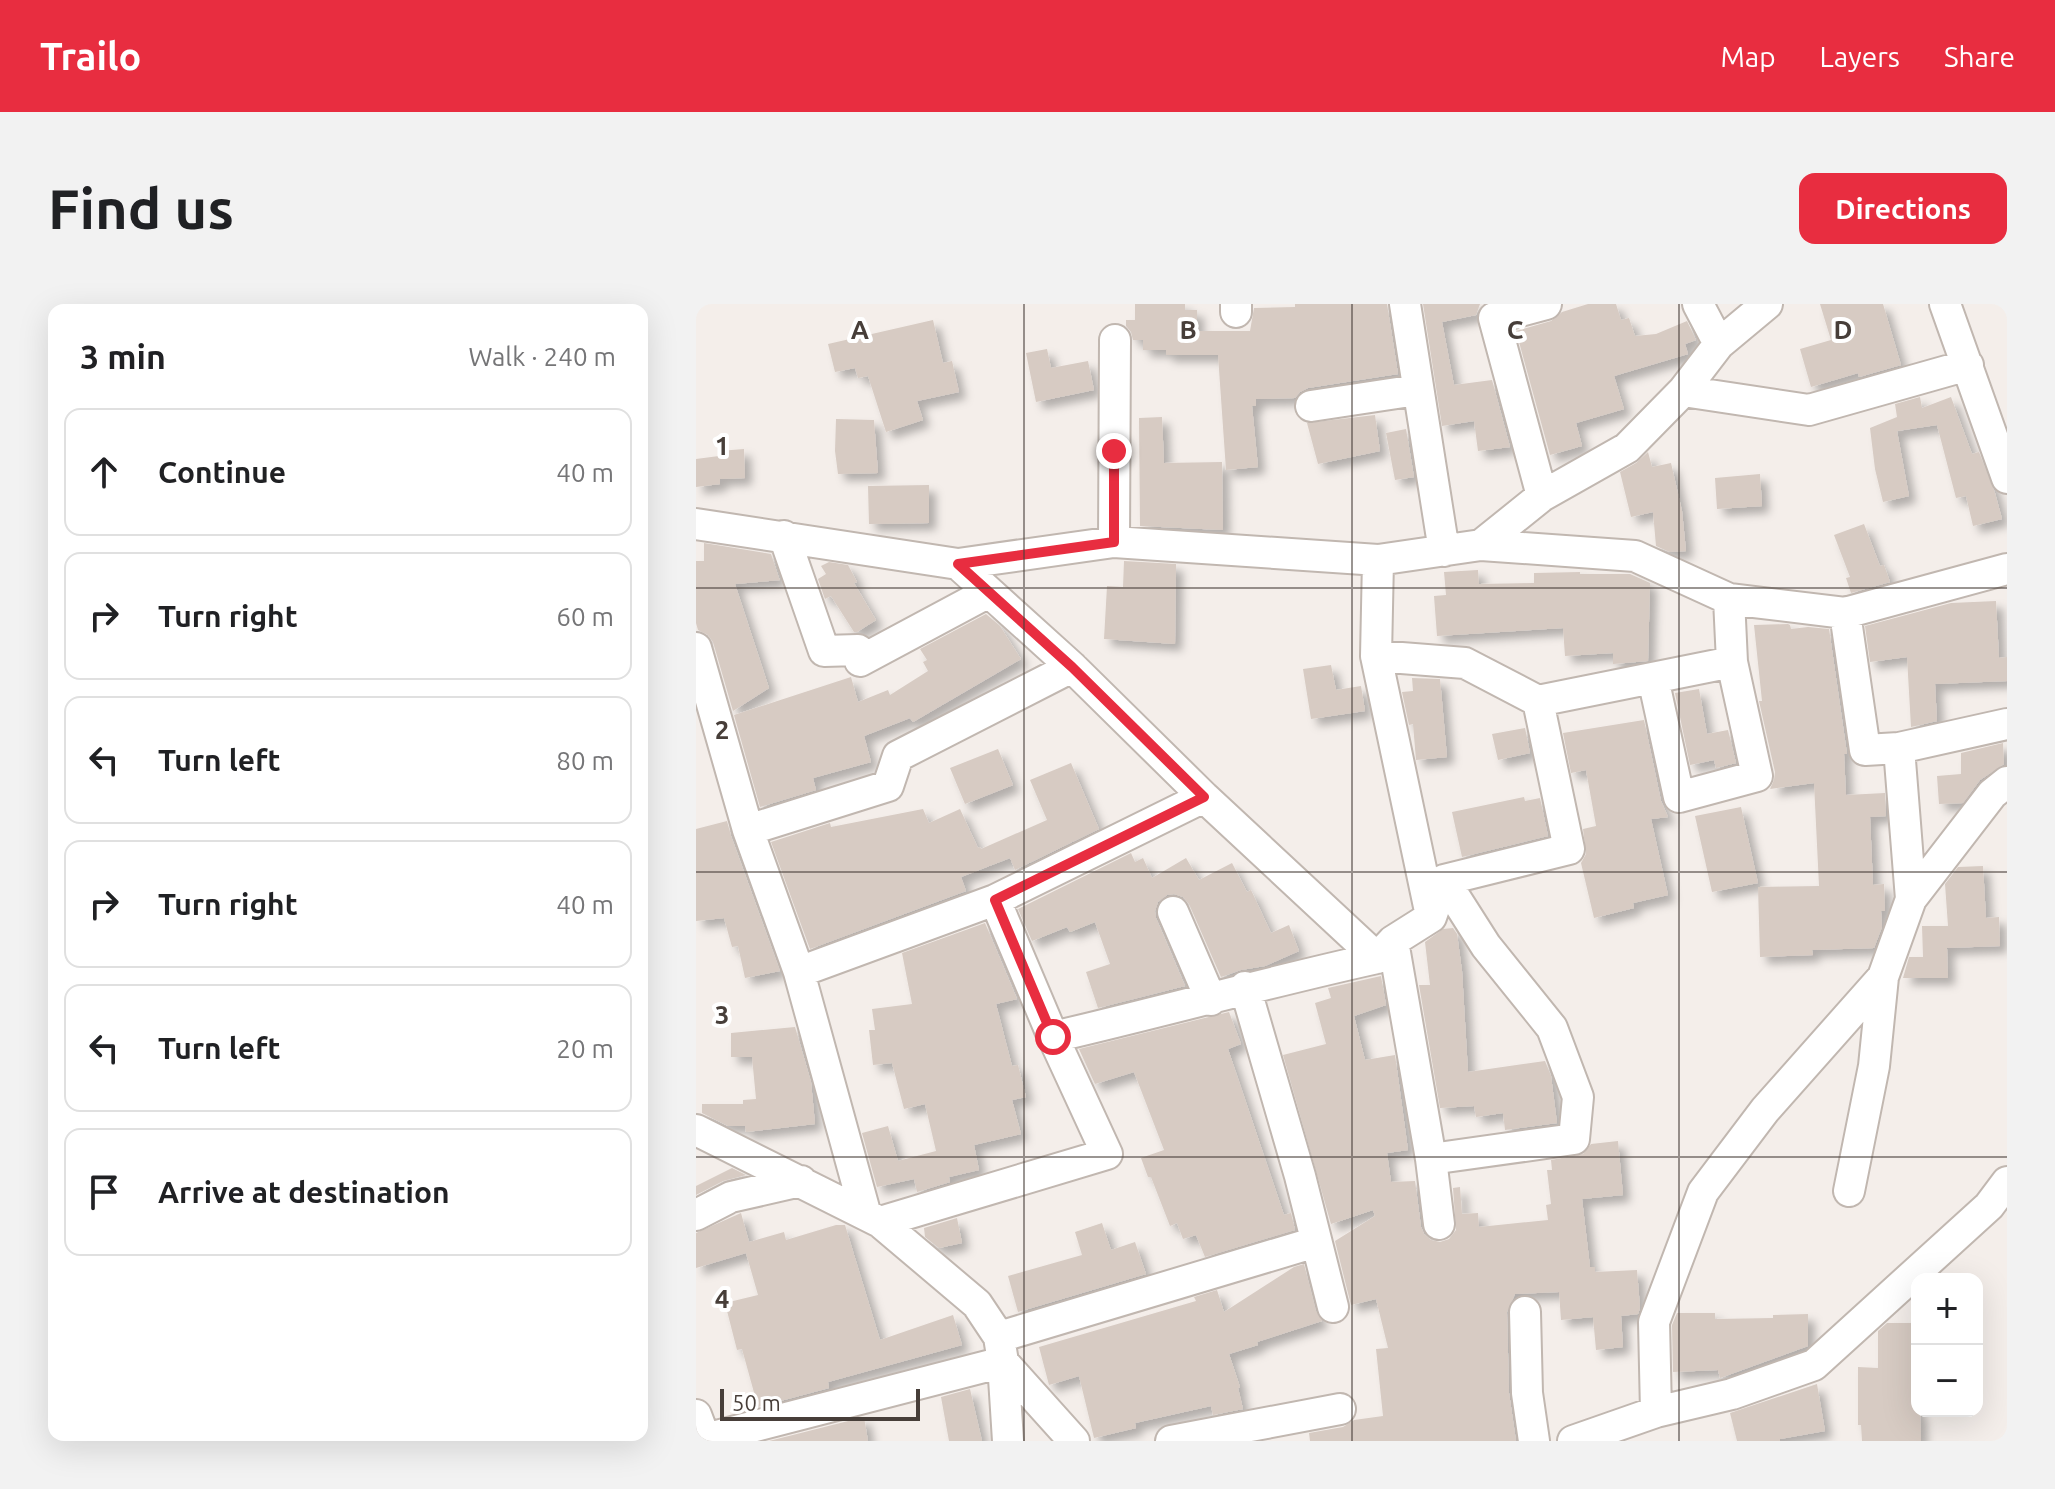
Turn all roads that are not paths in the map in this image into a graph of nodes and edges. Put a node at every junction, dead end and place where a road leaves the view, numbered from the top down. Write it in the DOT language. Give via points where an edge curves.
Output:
graph roads {
  1 [pos="1405,304"];
  2 [pos="1546,304"];
  3 [pos="1698,304"];
  4 [pos="1767,304"];
  5 [pos="1945,304"];
  6 [pos="1115,340"];
  7 [pos="1719,344"];
  8 [pos="1968,365"];
  9 [pos="1417,390"];
  10 [pos="1683,391"];
  11 [pos="1311,406"];
  12 [pos="2007,478"];
  13 [pos="1542,496"];
  14 [pos="696,524"];
  15 [pos="784,536"];
  16 [pos="1114,542"];
  17 [pos="1481,545"];
  18 [pos="1444,551"];
  19 [pos="1378,560"];
  20 [pos="958,564"];
  21 [pos="2007,569"];
  22 [pos="987,593"];
  23 [pos="1729,599"];
  24 [pos="1845,613"];
  25 [pos="696,648"];
  26 [pos="1376,656"];
  27 [pos="1732,662"];
  28 [pos="1072,667"];
  29 [pos="1653,678"];
  30 [pos="1538,701"];
  31 [pos="2007,724"];
  32 [pos="1899,748"];
  33 [pos="2007,782"];
  34 [pos="1204,797"];
  35 [pos="748,830"];
  36 [pos="1444,880"];
  37 [pos="1911,899"];
  38 [pos="995,900"];
  39 [pos="1173,912"];
  40 [pos="1431,917"];
  41 [pos="1385,949"];
  42 [pos="799,972"];
  43 [pos="1883,977"];
  44 [pos="1245,987"];
  45 [pos="1211,1000"];
  46 [pos="1053,1037"];
  47 [pos="696,1130"];
  48 [pos="1431,1159"];
  49 [pos="801,1181"];
  50 [pos="2007,1182"];
  51 [pos="1849,1191"];
  52 [pos="696,1215"];
  53 [pos="872,1217"];
  54 [pos="1439,1224"];
  55 [pos="1316,1242"];
  56 [pos="1333,1307"];
  57 [pos="1525,1312"];
  58 [pos="1001,1350"];
  59 [pos="1340,1409"];
  60 [pos="1656,1412"];
  61 [pos="696,1415"];
  62 [pos="737,1436"];
  63 [pos="1008,1441"];
  64 [pos="1074,1441"];
  65 [pos="1171,1441"];
  66 [pos="1534,1441"];
  67 [pos="1573,1441"];
  1 -- 9 [label="street"];
  2 -- 13 [label="street" via="1494,318"];
  3 -- 7 [label="street"];
  4 -- 7 [label="street"];
  5 -- 8 [label="street"];
  6 -- 16 [label="street"];
  7 -- 10 [label="street"];
  8 -- 10 [label="street" via="1809,410"];
  8 -- 12 [label="street"];
  9 -- 11 [label="street"];
  9 -- 18 [label="street"];
  10 -- 13 [label="street" via="1627,448"];
  13 -- 17 [label="street"];
  14 -- 15 [label="street"];
  15 -- 20 [label="street"];
  15 -- 22 [label="street" via="824,651 858,650 860,661"];
  16 -- 19 [label="street"];
  16 -- 20 [label="street"];
  17 -- 18 [label="street"];
  17 -- 23 [label="street" via="1635,556"];
  18 -- 19 [label="street"];
  19 -- 26 [label="street"];
  20 -- 22 [label="street"];
  21 -- 24 [label="street"];
  22 -- 28 [label="street"];
  23 -- 24 [label="street"];
  23 -- 27 [label="street"];
  24 -- 32 [label="street" via="1865,750"];
  25 -- 35 [label="street"];
  26 -- 30 [label="street" via="1465,663"];
  26 -- 40 [label="street"];
  27 -- 29 [label="street"];
  27 -- 29 [label="street" via="1757,776 1679,797"];
  28 -- 34 [label="street"];
  28 -- 35 [label="street" via="898,756 888,786"];
  29 -- 30 [label="street"];
  30 -- 36 [label="street" via="1569,849"];
  31 -- 32 [label="street"];
  32 -- 37 [label="street"];
  33 -- 37 [label="street"];
  34 -- 38 [label="street"];
  34 -- 41 [label="street"];
  35 -- 42 [label="street"];
  36 -- 40 [label="street"];
  36 -- 48 [label="street" via="1486,946 1552,1028 1578,1097 1574,1139"];
  37 -- 43 [label="street"];
  38 -- 42 [label="street"];
  38 -- 46 [label="street"];
  39 -- 45 [label="street"];
  40 -- 41 [label="street"];
  41 -- 44 [label="street"];
  41 -- 48 [label="street"];
  42 -- 53 [label="street"];
  43 -- 51 [label="street" via="1874,1066"];
  43 -- 60 [label="street" via="1765,1110 1703,1192 1654,1322"];
  44 -- 45 [label="street"];
  44 -- 55 [label="street"];
  45 -- 46 [label="street"];
  46 -- 53 [label="street" via="1107,1154"];
  47 -- 49 [label="street"];
  48 -- 54 [label="street"];
  49 -- 52 [label="street" via="731,1197"];
  49 -- 53 [label="street"];
  50 -- 60 [label="street" via="1989,1206 1814,1365 1732,1394"];
  53 -- 58 [label="street" via="977,1304"];
  55 -- 56 [label="street"];
  55 -- 58 [label="street"];
  57 -- 66 [label="street"];
  58 -- 62 [label="street"];
  58 -- 63 [label="street"];
  58 -- 64 [label="street"];
  59 -- 65 [label="street"];
  60 -- 67 [label="street"];
  61 -- 62 [label="street" via="705,1439"];
}
